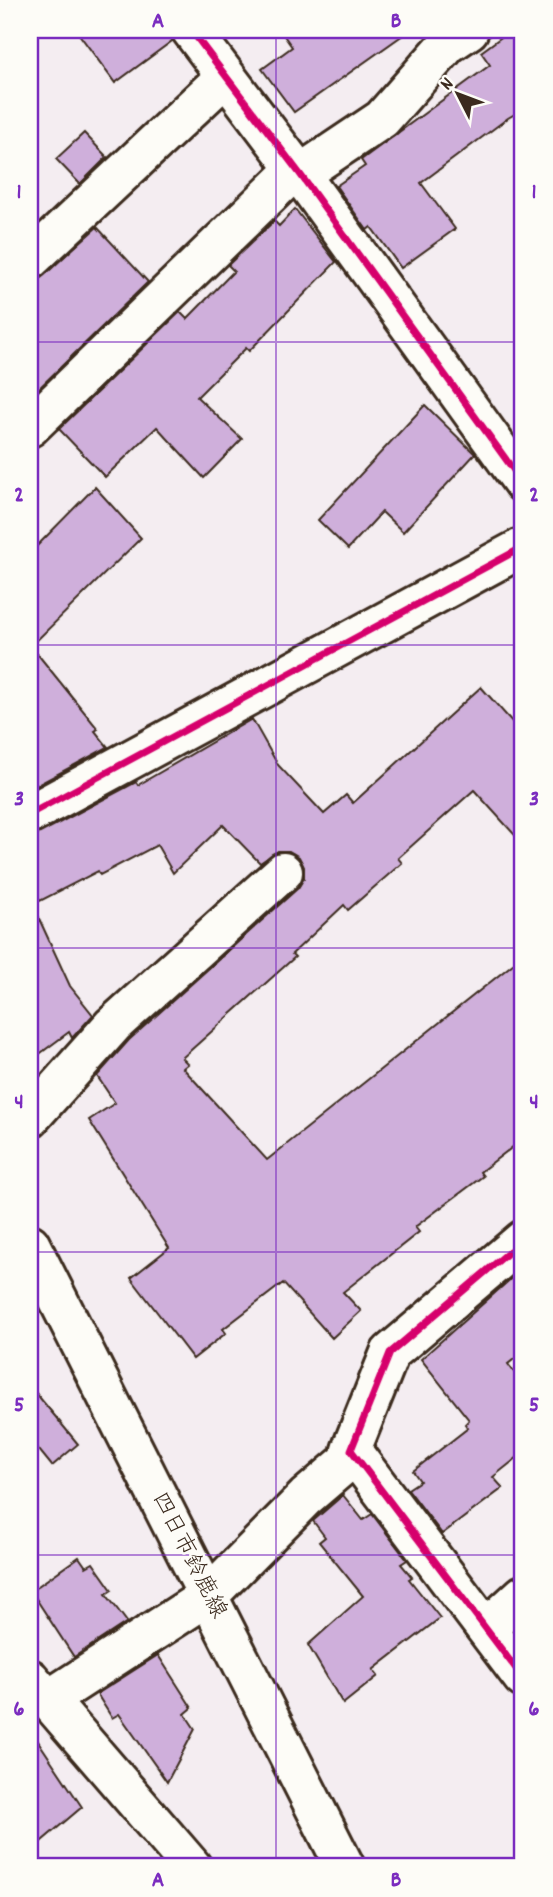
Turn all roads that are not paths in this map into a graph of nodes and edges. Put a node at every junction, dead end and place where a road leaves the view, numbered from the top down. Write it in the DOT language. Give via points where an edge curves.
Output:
graph roads {
  1 [pos="191,30"];
  2 [pos="469,30"];
  3 [pos="225,77"];
  4 [pos="298,171"];
  5 [pos="30,260"];
  6 [pos="30,427"];
  7 [pos="523,483"];
  8 [pos="523,547"];
  9 [pos="30,814"];
  10 [pos="284,872"];
  11 [pos="30,1118"];
  12 [pos="523,1240"];
  13 [pos="30,1244"];
  14 [pos="355,1455"];
  15 [pos="523,1595"];
  16 [pos="208,1596"];
  17 [pos="487,1628"];
  18 [pos="523,1678"];
  19 [pos="39,1689"];
  20 [pos="192,1867"];
  21 [pos="345,1867"];
  1 -- 3 [label="street"];
  2 -- 4 [label="street" via="448,44 382,119"];
  3 -- 4 [label="street"];
  3 -- 5 [label="street"];
  4 -- 6 [label="street"];
  4 -- 7 [label="street"];
  8 -- 9 [label="street"];
  10 -- 11 [label="street" via="113,1025"];
  12 -- 14 [label="street" via="390,1353 351,1450"];
  13 -- 16 [label="street, 四日市鈴鹿線"];
  14 -- 16 [label="street" via="306,1497"];
  14 -- 17 [label="street"];
  15 -- 17 [label="street"];
  16 -- 19 [label="street"];
  16 -- 21 [label="street, 四日市鈴鹿線"];
  17 -- 18 [label="street"];
  19 -- 20 [label="street"];
}
